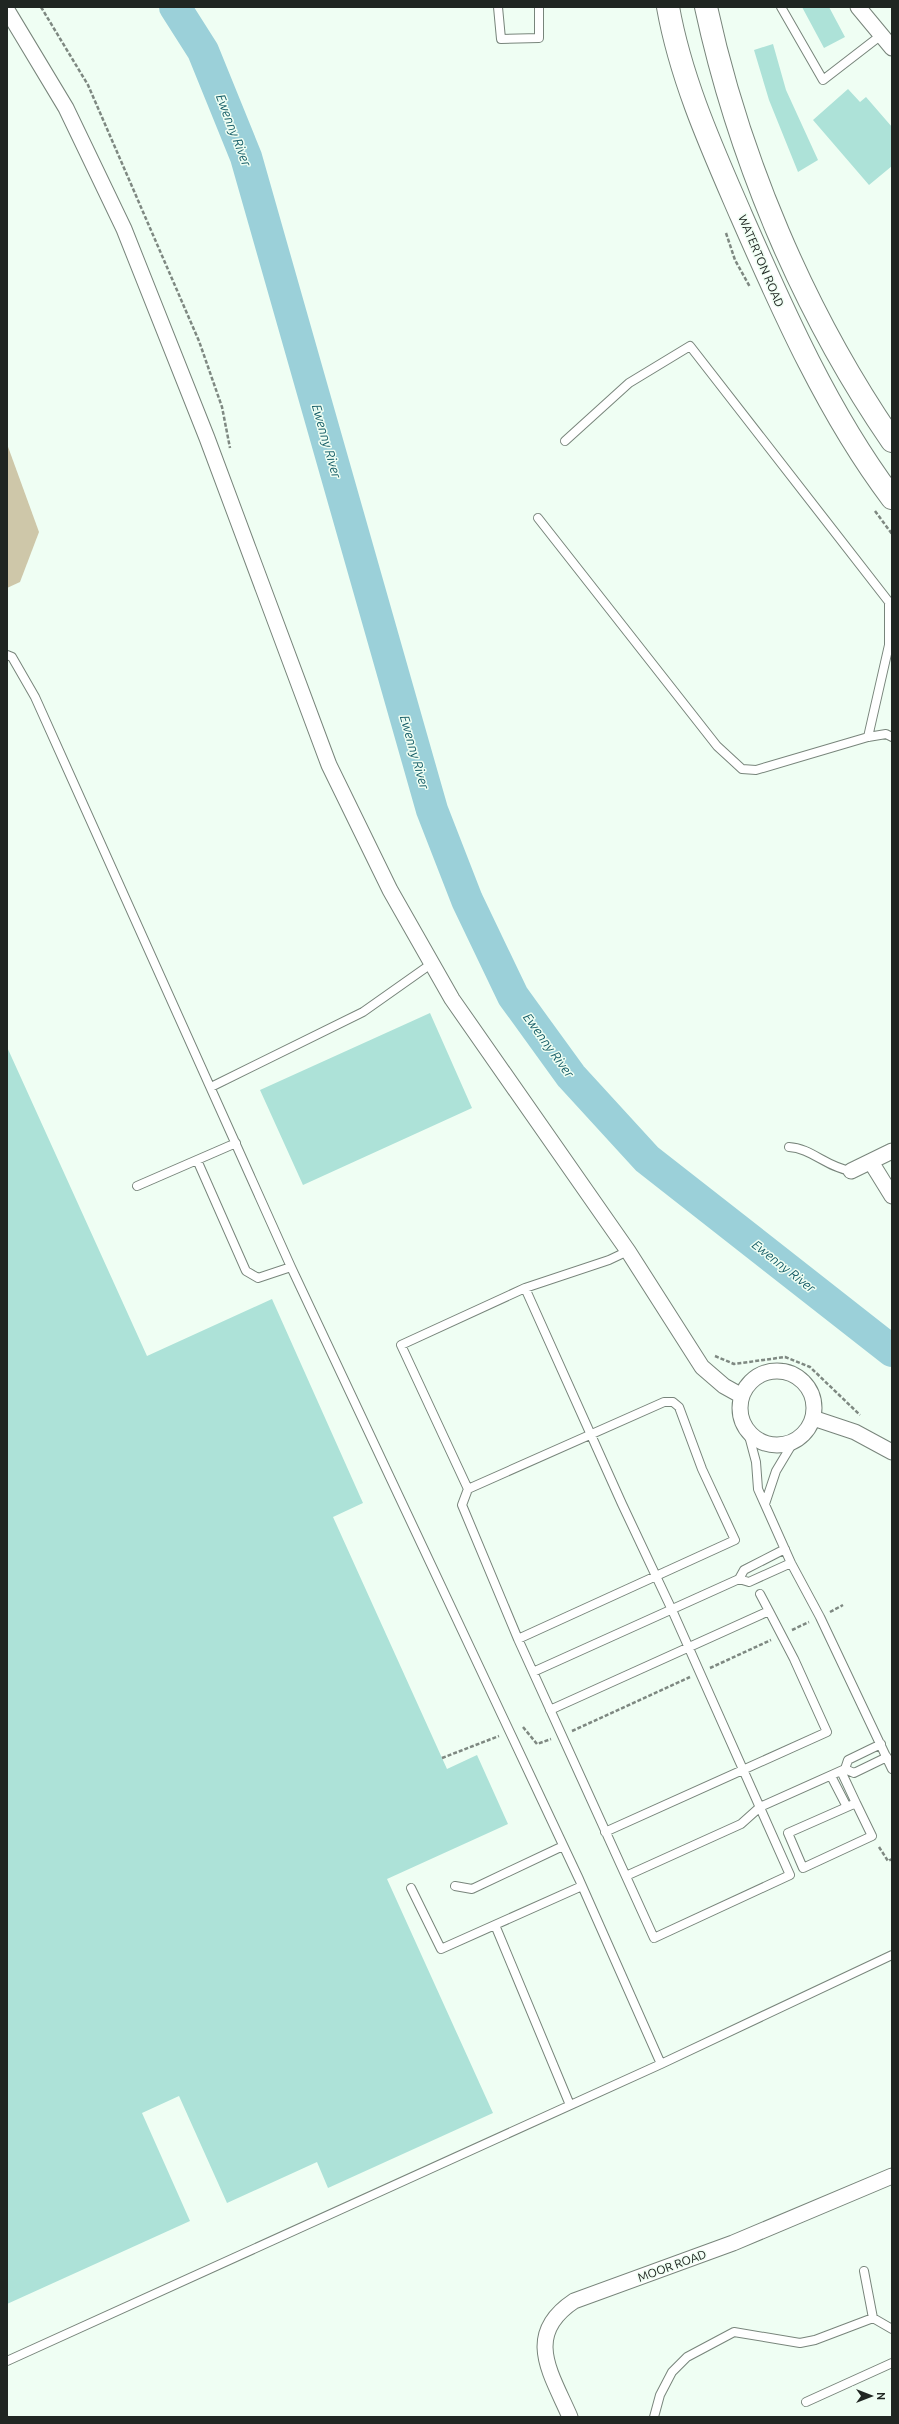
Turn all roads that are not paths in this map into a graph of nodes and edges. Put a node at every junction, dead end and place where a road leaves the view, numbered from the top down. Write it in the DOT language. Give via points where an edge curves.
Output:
graph roads {
  1 [pos="498,7"];
  2 [pos="539,7"];
  3 [pos="668,7"];
  4 [pos="706,7"];
  5 [pos="781,7"];
  6 [pos="858,7"];
  7 [pos="7,10"];
  8 [pos="880,36"];
  9 [pos="892,48"];
  10 [pos="565,441"];
  11 [pos="892,442"];
  12 [pos="892,498"];
  13 [pos="538,518"];
  14 [pos="7,655"];
  15 [pos="892,736"];
  16 [pos="868,738"];
  17 [pos="431,964"];
  18 [pos="211,1087"];
  19 [pos="236,1143"];
  20 [pos="789,1147"];
  21 [pos="892,1151"];
  22 [pos="197,1160"];
  23 [pos="871,1162"];
  24 [pos="851,1171"];
  25 [pos="137,1186"];
  26 [pos="892,1196"];
  27 [pos="628,1251"];
  28 [pos="291,1267"];
  29 [pos="525,1288"];
  30 [pos="742,1396"];
  31 [pos="812,1418"];
  32 [pos="748,1432"];
  33 [pos="591,1434"];
  34 [pos="794,1441"];
  35 [pos="892,1452"];
  36 [pos="468,1489"];
  37 [pos="765,1504"];
  38 [pos="785,1549"];
  39 [pos="791,1563"];
  40 [pos="655,1575"];
  41 [pos="739,1579"];
  42 [pos="760,1594"];
  43 [pos="672,1610"];
  44 [pos="768,1611"];
  45 [pos="518,1639"];
  46 [pos="688,1647"];
  47 [pos="533,1672"];
  48 [pos="550,1710"];
  49 [pos="881,1744"];
  50 [pos="886,1757"];
  51 [pos="743,1769"];
  52 [pos="892,1769"];
  53 [pos="843,1770"];
  54 [pos="831,1776"];
  55 [pos="856,1803"];
  56 [pos="760,1807"];
  57 [pos="847,1807"];
  58 [pos="605,1832"];
  59 [pos="563,1846"];
  60 [pos="626,1876"];
  61 [pos="455,1886"];
  62 [pos="582,1886"];
  63 [pos="411,1888"];
  64 [pos="495,1925"];
  65 [pos="892,1955"];
  66 [pos="661,2064"];
  67 [pos="570,2105"];
  68 [pos="892,2176"];
  69 [pos="864,2272"];
  70 [pos="873,2318"];
  71 [pos="892,2329"];
  72 [pos="7,2361"];
  73 [pos="892,2363"];
  74 [pos="806,2402"];
  75 [pos="570,2417"];
  76 [pos="654,2417"];
  1 -- 2 [label="lane" via="501,38 539,38"];
  3 -- 12 [label="main road, WATERTON ROAD" via="699,119 782,310 831,404"];
  4 -- 11 [label="main road" via="716,53 754,171 802,285 860,395"];
  5 -- 8 [label="lane" via="823,80"];
  6 -- 8 [label="street"];
  7 -- 17 [label="street" via="66,108 124,228 207,438 328,765 390,890"];
  8 -- 9 [label="street"];
  10 -- 16 [label="lane" via="629,383 690,346 889,602 889,645"];
  13 -- 16 [label="lane" via="717,746 742,769 756,770"];
  14 -- 18 [label="lane" via="12,657 35,697"];
  15 -- 16 [label="lane" via="886,734"];
  17 -- 18 [label="lane" via="364,1012"];
  17 -- 27 [label="street" via="526,1107"];
  18 -- 19 [label="lane"];
  19 -- 22 [label="lane"];
  19 -- 28 [label="lane"];
  20 -- 24 [label="lane" via="802,1148 815,1158 836,1168"];
  21 -- 23 [label="street"];
  22 -- 25 [label="lane"];
  22 -- 28 [label="lane" via="246,1271 258,1278"];
  23 -- 24 [label="street"];
  23 -- 26 [label="street"];
  27 -- 29 [label="lane" via="609,1260"];
  27 -- 30 [label="street" via="702,1367 724,1386"];
  28 -- 59 [label="lane"];
  29 -- 33 [label="lane"];
  29 -- 36 [label="lane" via="401,1345"];
  30 -- 31 [label="street" via="747,1386 765,1373 788,1373 798,1378 811,1396 814,1407"];
  30 -- 32 [label="street" via="742,1421"];
  31 -- 34 [label="street" via="803,1435"];
  31 -- 35 [label="street" via="854,1432"];
  32 -- 34 [label="street" via="770,1445"];
  32 -- 37 [label="lane" via="756,1462 758,1489"];
  33 -- 36 [label="lane"];
  33 -- 40 [label="lane"];
  33 -- 40 [label="lane" via="664,1402 672,1402 679,1407 702,1469 735,1540"];
  34 -- 37 [label="lane" via="776,1471"];
  36 -- 45 [label="lane" via="462,1505"];
  37 -- 38 [label="lane"];
  38 -- 39 [label="lane"];
  38 -- 41 [label="lane" via="744,1570"];
  39 -- 41 [label="lane" via="749,1582"];
  39 -- 49 [label="lane"];
  40 -- 43 [label="lane"];
  40 -- 45 [label="lane"];
  41 -- 43 [label="lane"];
  42 -- 44 [label="lane"];
  43 -- 46 [label="lane"];
  43 -- 47 [label="lane"];
  44 -- 46 [label="lane"];
  44 -- 51 [label="lane" via="782,1635 827,1732"];
  45 -- 47 [label="lane"];
  46 -- 48 [label="lane"];
  46 -- 51 [label="lane"];
  47 -- 48 [label="lane"];
  48 -- 58 [label="lane"];
  49 -- 50 [label="lane"];
  49 -- 53 [label="lane" via="848,1760"];
  50 -- 52 [label="lane"];
  50 -- 53 [label="lane" via="854,1773"];
  51 -- 56 [label="lane"];
  51 -- 58 [label="lane"];
  53 -- 54 [label="lane"];
  53 -- 55 [label="lane"];
  54 -- 56 [label="lane"];
  54 -- 57 [label="lane"];
  55 -- 57 [label="lane"];
  55 -- 57 [label="lane" via="872,1836 803,1868 788,1833"];
  56 -- 60 [label="lane" via="741,1824"];
  56 -- 60 [label="lane" via="790,1875 654,1938"];
  58 -- 60 [label="lane"];
  59 -- 61 [label="lane" via="472,1889"];
  59 -- 62 [label="lane"];
  62 -- 64 [label="lane"];
  62 -- 66 [label="lane"];
  63 -- 64 [label="lane" via="441,1949"];
  64 -- 67 [label="lane"];
  65 -- 66 [label="lane"];
  66 -- 67 [label="lane"];
  67 -- 72 [label="lane"];
  68 -- 75 [label="street, MOOR ROAD" via="733,2243 574,2301 560,2311 545,2336 544,2347 551,2375"];
  69 -- 70 [label="lane"];
  70 -- 71 [label="lane"];
  70 -- 76 [label="lane" via="815,2340 800,2342 734,2332 687,2357 672,2372 660,2395"];
  73 -- 74 [label="lane"];
}
